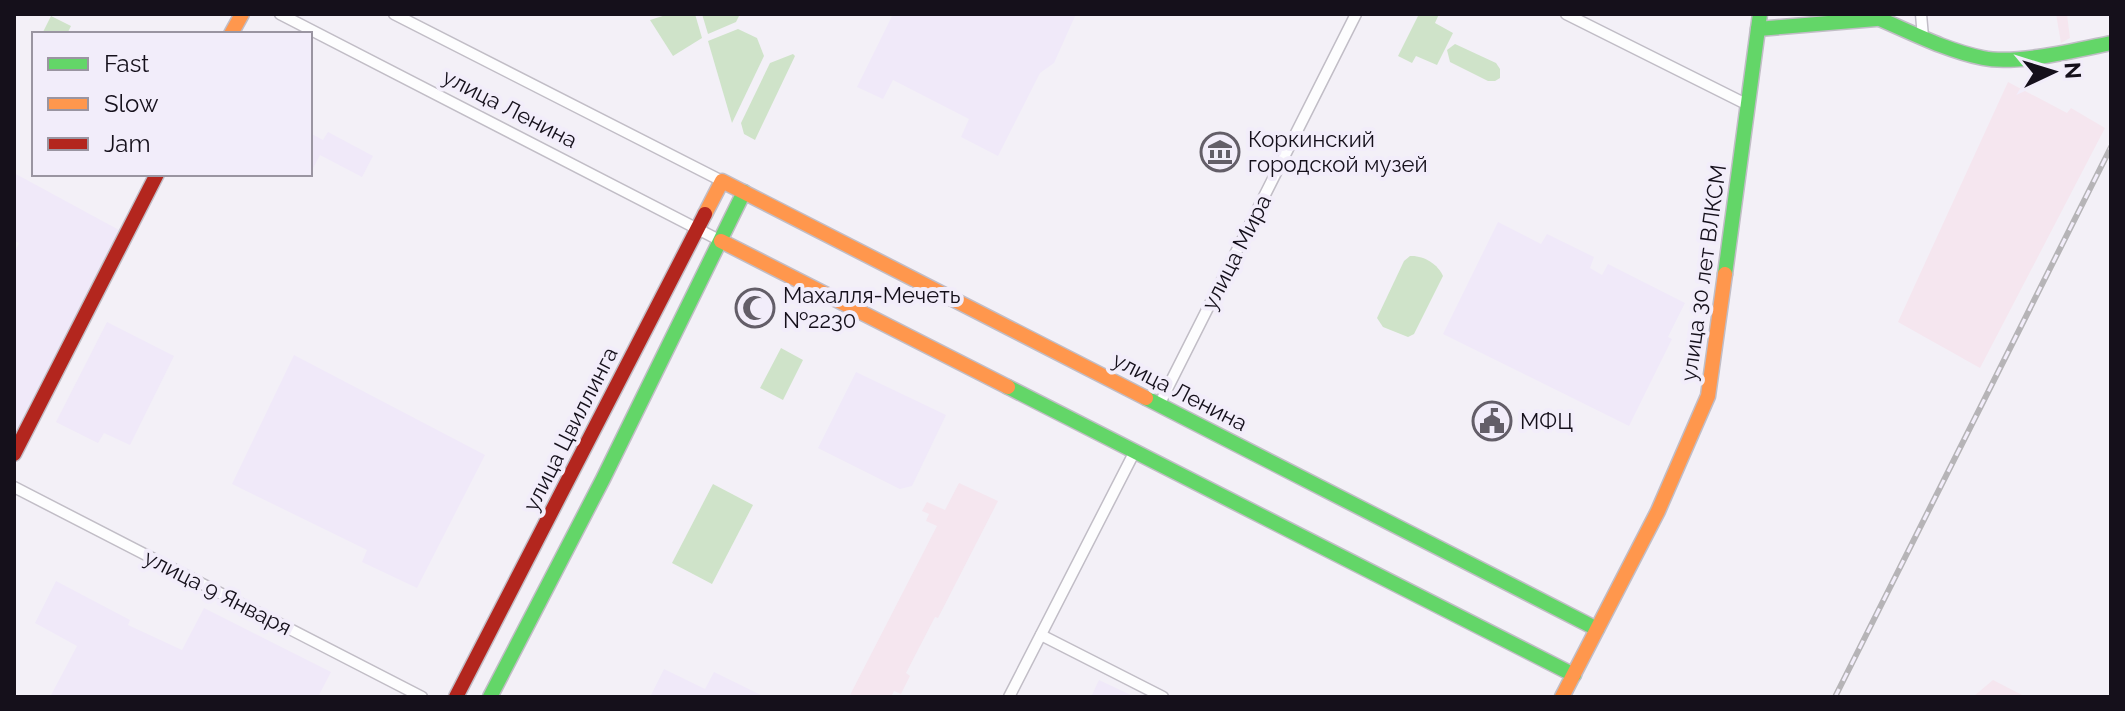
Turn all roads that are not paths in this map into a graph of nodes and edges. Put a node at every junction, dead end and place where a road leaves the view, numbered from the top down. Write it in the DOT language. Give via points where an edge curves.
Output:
graph roads {
  1 [pos="242,14"];
  2 [pos="280,14"];
  3 [pos="394,14"];
  4 [pos="1356,14"];
  5 [pos="1566,14"];
  6 [pos="1921,14"];
  7 [pos="1872,16"];
  8 [pos="1759,21"];
  9 [pos="232,32"];
  10 [pos="1923,37"];
  11 [pos="2111,43"];
  12 [pos="1748,105"];
  13 [pos="156,176"];
  14 [pos="722,181"];
  15 [pos="744,192"];
  16 [pos="698,229"];
  17 [pos="721,241"];
  18 [pos="1159,405"];
  19 [pos="1135,451"];
  20 [pos="14,454"];
  21 [pos="14,487"];
  22 [pos="1597,629"];
  23 [pos="1041,635"];
  24 [pos="1574,675"];
  25 [pos="422,697"];
  26 [pos="456,697"];
  27 [pos="490,697"];
  28 [pos="1009,697"];
  29 [pos="1163,697"];
  30 [pos="1562,697"];
  1 -- 9 [label="street"];
  2 -- 16 [label="street, улица Ленина"];
  3 -- 14 [label="street, улица Ленина"];
  4 -- 18 [label="street, улица Мира"];
  5 -- 12 [label="street"];
  6 -- 10 [label="street"];
  7 -- 8 [label="street"];
  7 -- 10 [label="street"];
  8 -- 12 [label="street, улица 30 лет ВЛКСМ"];
  10 -- 11 [label="street" via="1997,59"];
  12 -- 22 [label="street, улица 30 лет ВЛКСМ" via="1708,396"];
  13 -- 20 [label="street"];
  14 -- 15 [label="street, улица Ленина"];
  14 -- 16 [label="street, улица Цвиллинга"];
  15 -- 17 [label="street"];
  15 -- 18 [label="street, улица Ленина"];
  16 -- 17 [label="street, улица Ленина"];
  16 -- 26 [label="street, улица Цвиллинга"];
  17 -- 19 [label="street, улица Ленина"];
  17 -- 27 [label="street"];
  18 -- 22 [label="street, улица Ленина"];
  19 -- 23 [label="street"];
  19 -- 24 [label="street, улица Ленина"];
  21 -- 25 [label="street, улица 9 Января"];
  22 -- 24 [label="street, улица 30 лет ВЛКСМ"];
  23 -- 28 [label="street"];
  23 -- 29 [label="street"];
  24 -- 30 [label="street, улица 30 лет ВЛКСМ"];
}
